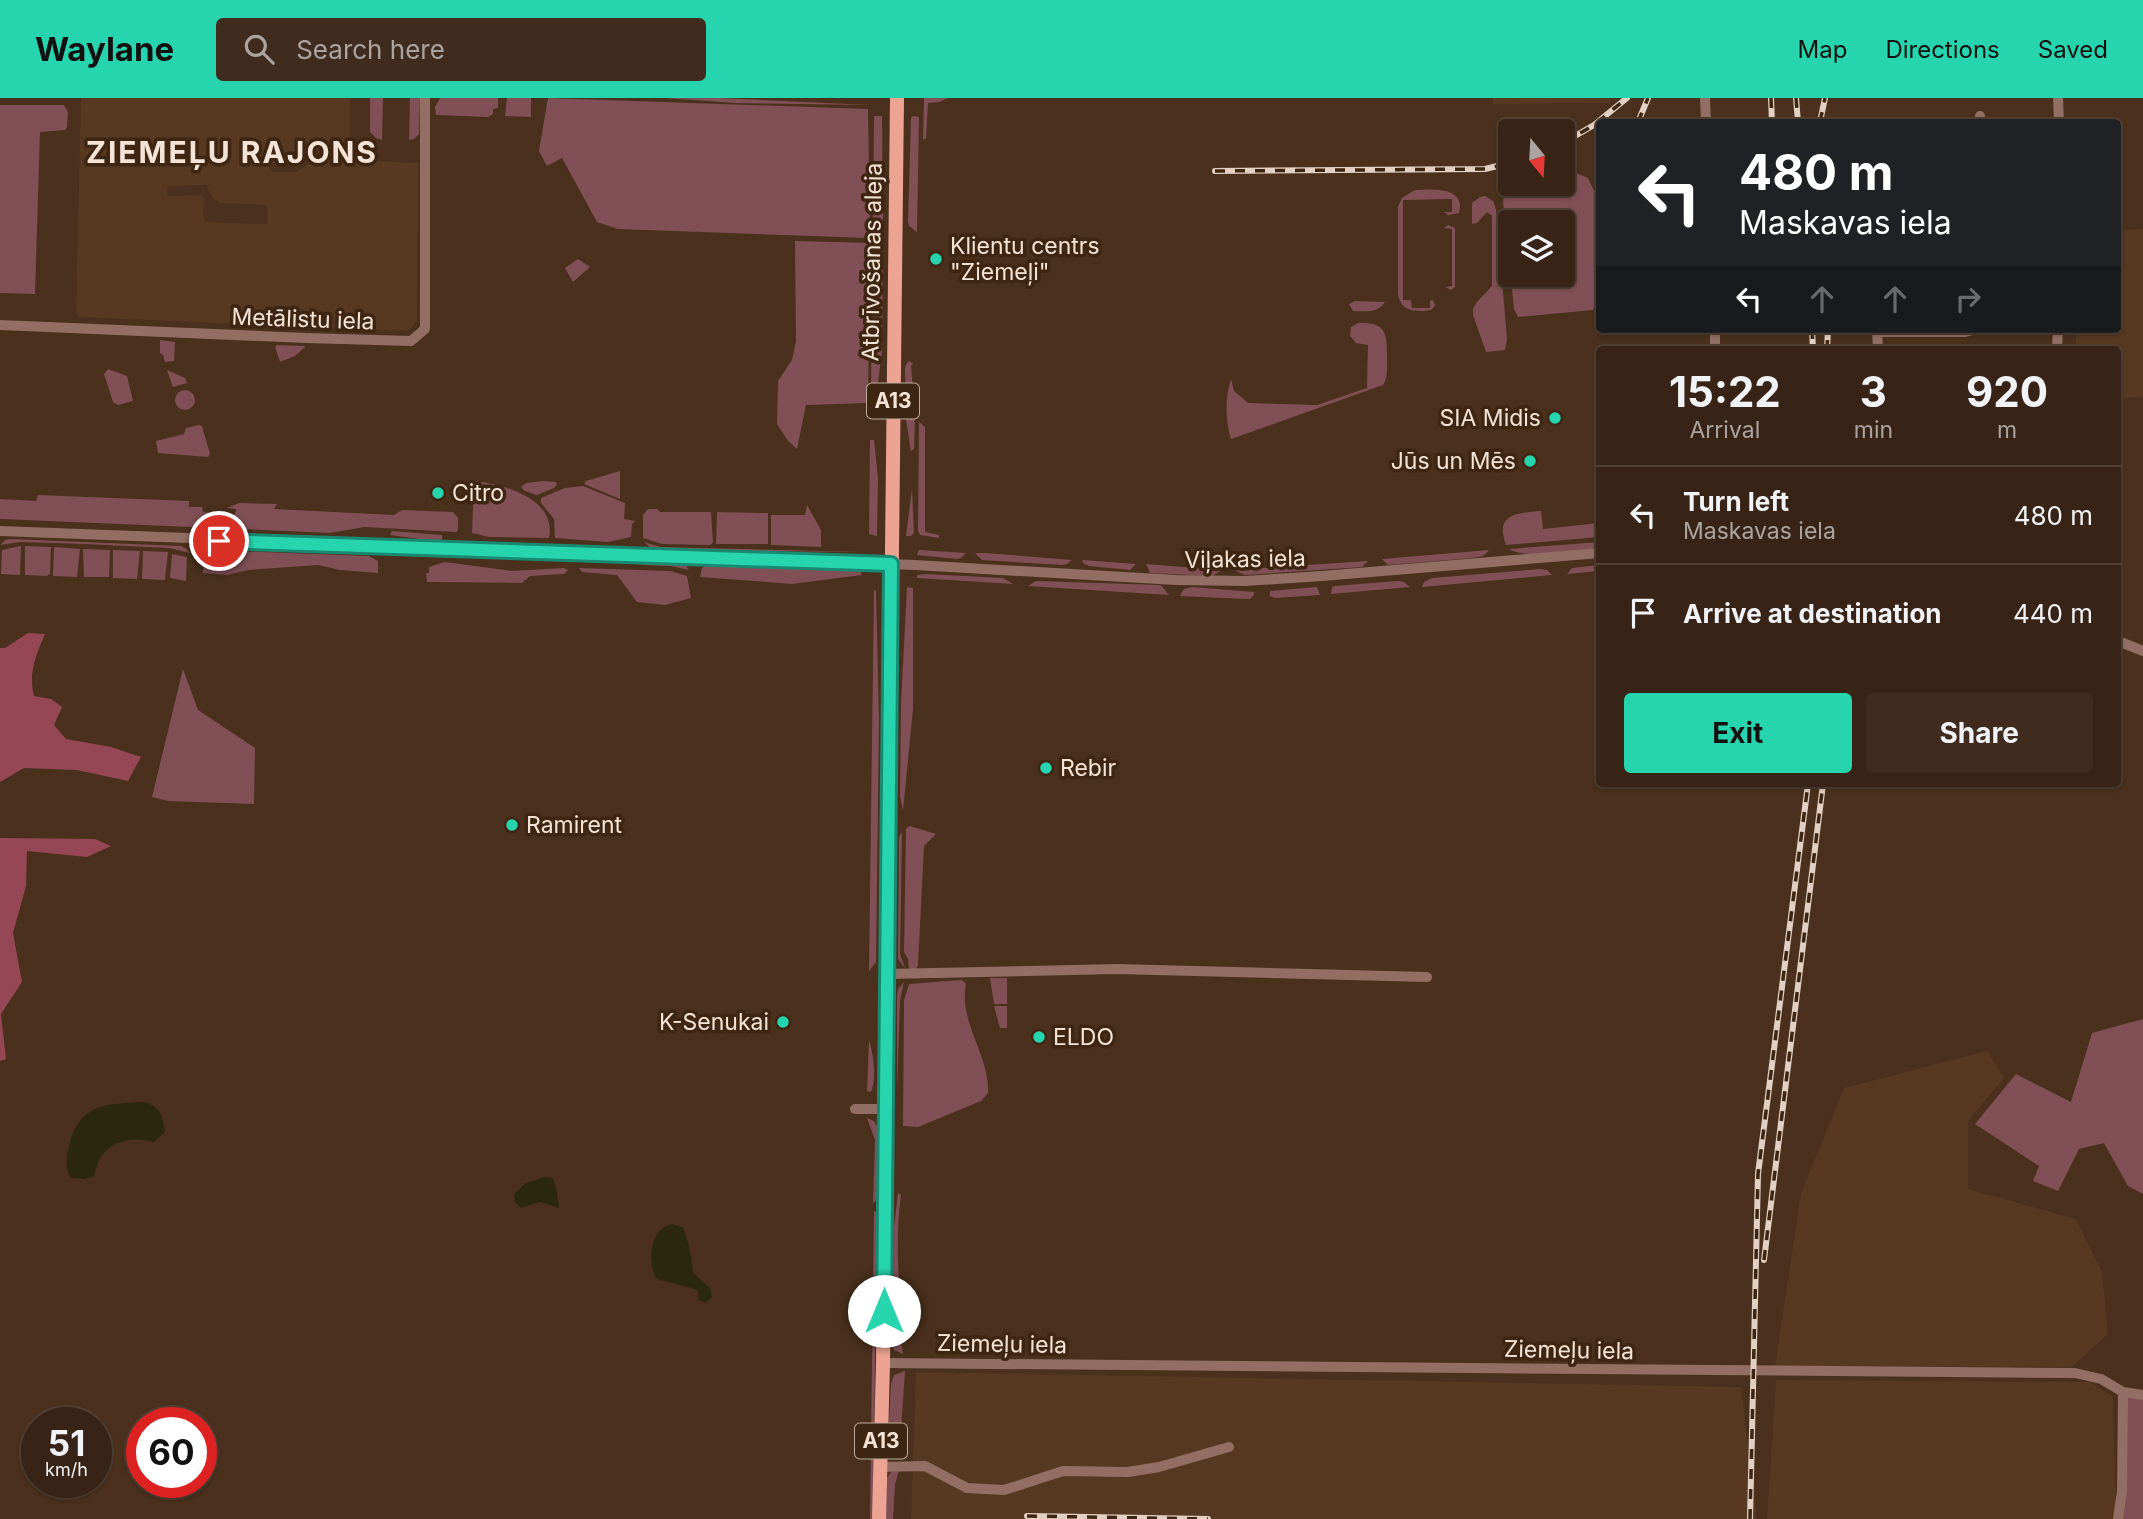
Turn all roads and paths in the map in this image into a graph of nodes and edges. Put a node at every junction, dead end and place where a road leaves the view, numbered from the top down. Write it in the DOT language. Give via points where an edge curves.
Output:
graph roads {
  1 [pos="425,98"];
  2 [pos="897,98"];
  3 [pos="1705,98"];
  4 [pos="2058,98"];
  5 [pos="1706,119"];
  6 [pos="2059,119"];
  7 [pos="0,325"];
  8 [pos="0,531"];
  9 [pos="1596,553"];
  10 [pos="891,564"];
  11 [pos="2121,641"];
  12 [pos="2143,651"];
  13 [pos="887,974"];
  14 [pos="1427,977"];
  15 [pos="855,1109"];
  16 [pos="885,1109"];
  17 [pos="883,1363"];
  18 [pos="2123,1392"];
  19 [pos="2143,1395"];
  20 [pos="1229,1447"];
  21 [pos="880,1467"];
  22 [pos="879,1519"];
  23 [pos="2118,1519"];
  1 -- 7 [label="street, Metālistu iela" via="425,329 411,341"];
  2 -- 10 [label="main road, Atbrīvošanas aleja / A13"];
  3 -- 5 [label="street"];
  4 -- 6 [label="street"];
  8 -- 10 [label="street, Viļakas iela"];
  9 -- 10 [label="street, Viļakas iela" via="1245,581"];
  10 -- 13 [label="main road, Atbrīvošanas aleja / A13"];
  11 -- 12 [label="street"];
  13 -- 14 [label="street" via="1117,969"];
  13 -- 16 [label="main road, Atbrīvošanas aleja / A13"];
  15 -- 16 [label="street"];
  16 -- 17 [label="main road, Atbrīvošanas aleja / A13"];
  17 -- 18 [label="street, Ziemeļu iela" via="2076,1373 2101,1378"];
  17 -- 21 [label="main road, Atbrīvošanas aleja / A13"];
  18 -- 19 [label="street, Ziemeļu iela"];
  18 -- 23 [label="street"];
  20 -- 21 [label="street" via="1128,1472 1063,1471 1004,1490 967,1488 925,1466"];
  21 -- 22 [label="main road, Atbrīvošanas aleja / A13"];
}
